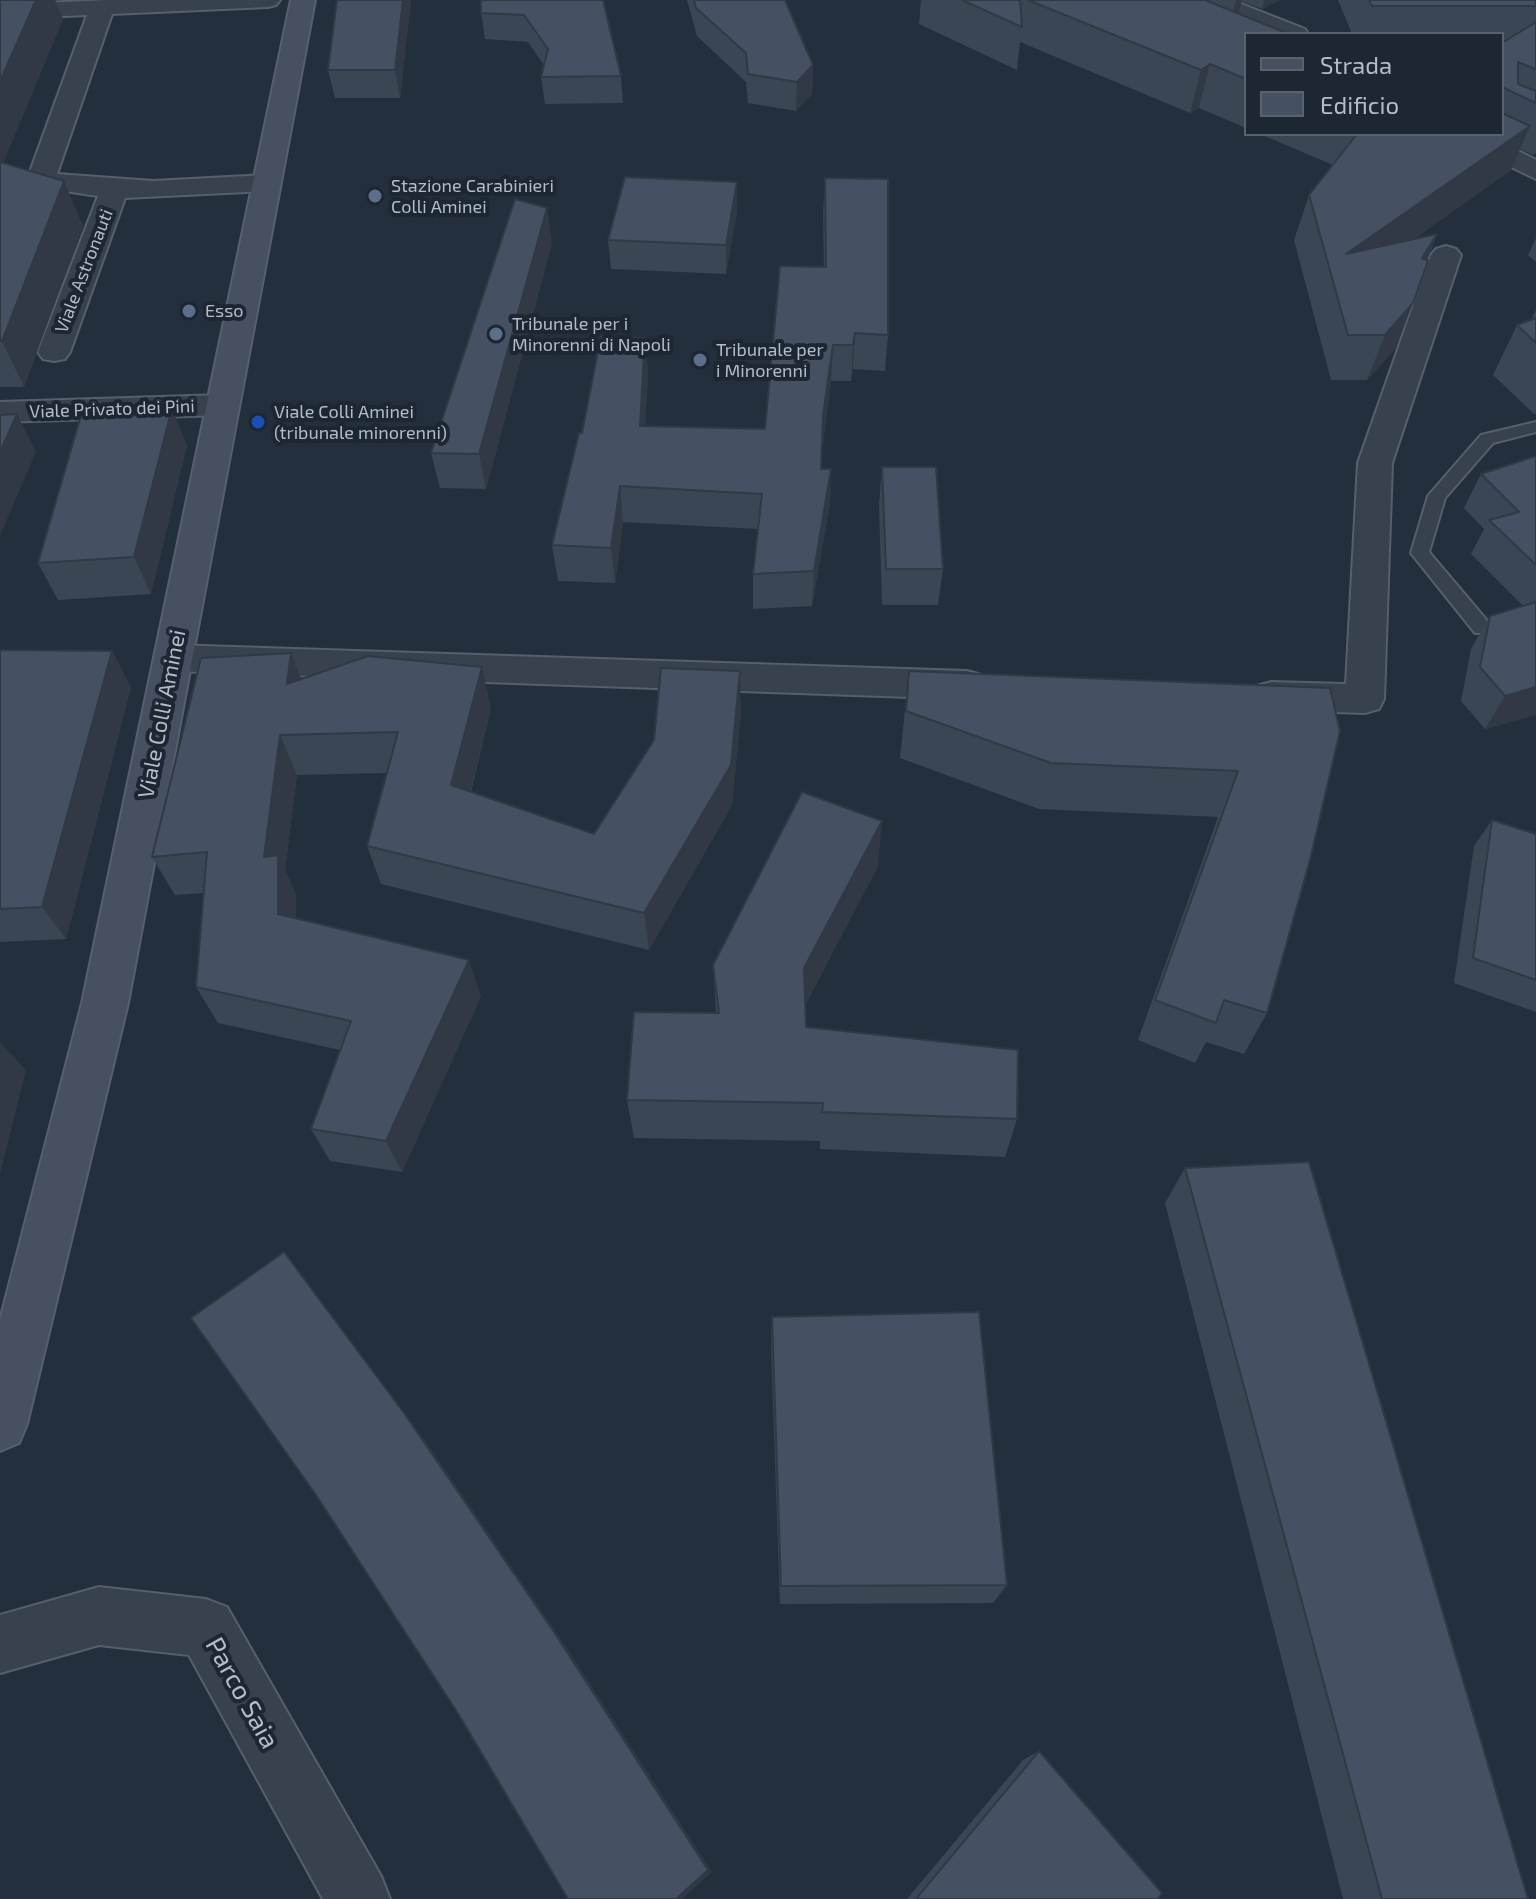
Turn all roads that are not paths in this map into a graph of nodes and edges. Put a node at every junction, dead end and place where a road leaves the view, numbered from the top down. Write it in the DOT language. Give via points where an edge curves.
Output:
graph roads {
  1 [pos="268,0"];
  2 [pos="303,0"];
  3 [pos="1210,0"];
  4 [pos="170,3"];
  5 [pos="101,10"];
  6 [pos="0,12"];
  7 [pos="1291,32"];
  8 [pos="1468,136"];
  9 [pos="1536,171"];
  10 [pos="266,183"];
  11 [pos="114,191"];
  12 [pos="1446,255"];
  13 [pos="54,352"];
  14 [pos="223,405"];
  15 [pos="0,412"];
  16 [pos="1536,427"];
  17 [pos="1482,628"];
  18 [pos="173,658"];
  19 [pos="998,686"];
  20 [pos="1237,695"];
  21 [pos="0,1424"];
  22 [pos="0,1644"];
  23 [pos="358,1899"];
  1 -- 4 [label="street"];
  2 -- 10 [label="main road, Viale Colli Aminei"];
  3 -- 7 [label="street"];
  4 -- 5 [label="street"];
  5 -- 6 [label="street"];
  5 -- 11 [label="street" via="41,180"];
  8 -- 9 [label="street"];
  10 -- 11 [label="street"];
  10 -- 14 [label="main road, Viale Colli Aminei"];
  11 -- 13 [label="street, Viale Astronauti"];
  12 -- 20 [label="street" via="1375,463 1365,699"];
  14 -- 15 [label="street, Viale Privato dei Pini"];
  14 -- 18 [label="main road, Viale Colli Aminei"];
  16 -- 17 [label="lane" via="1487,439 1437,496 1420,553"];
  18 -- 19 [label="street"];
  18 -- 21 [label="main road, Viale Colli Aminei" via="105,1003"];
  22 -- 23 [label="street, Parco Saia" via="99,1616 206,1628"];
}
